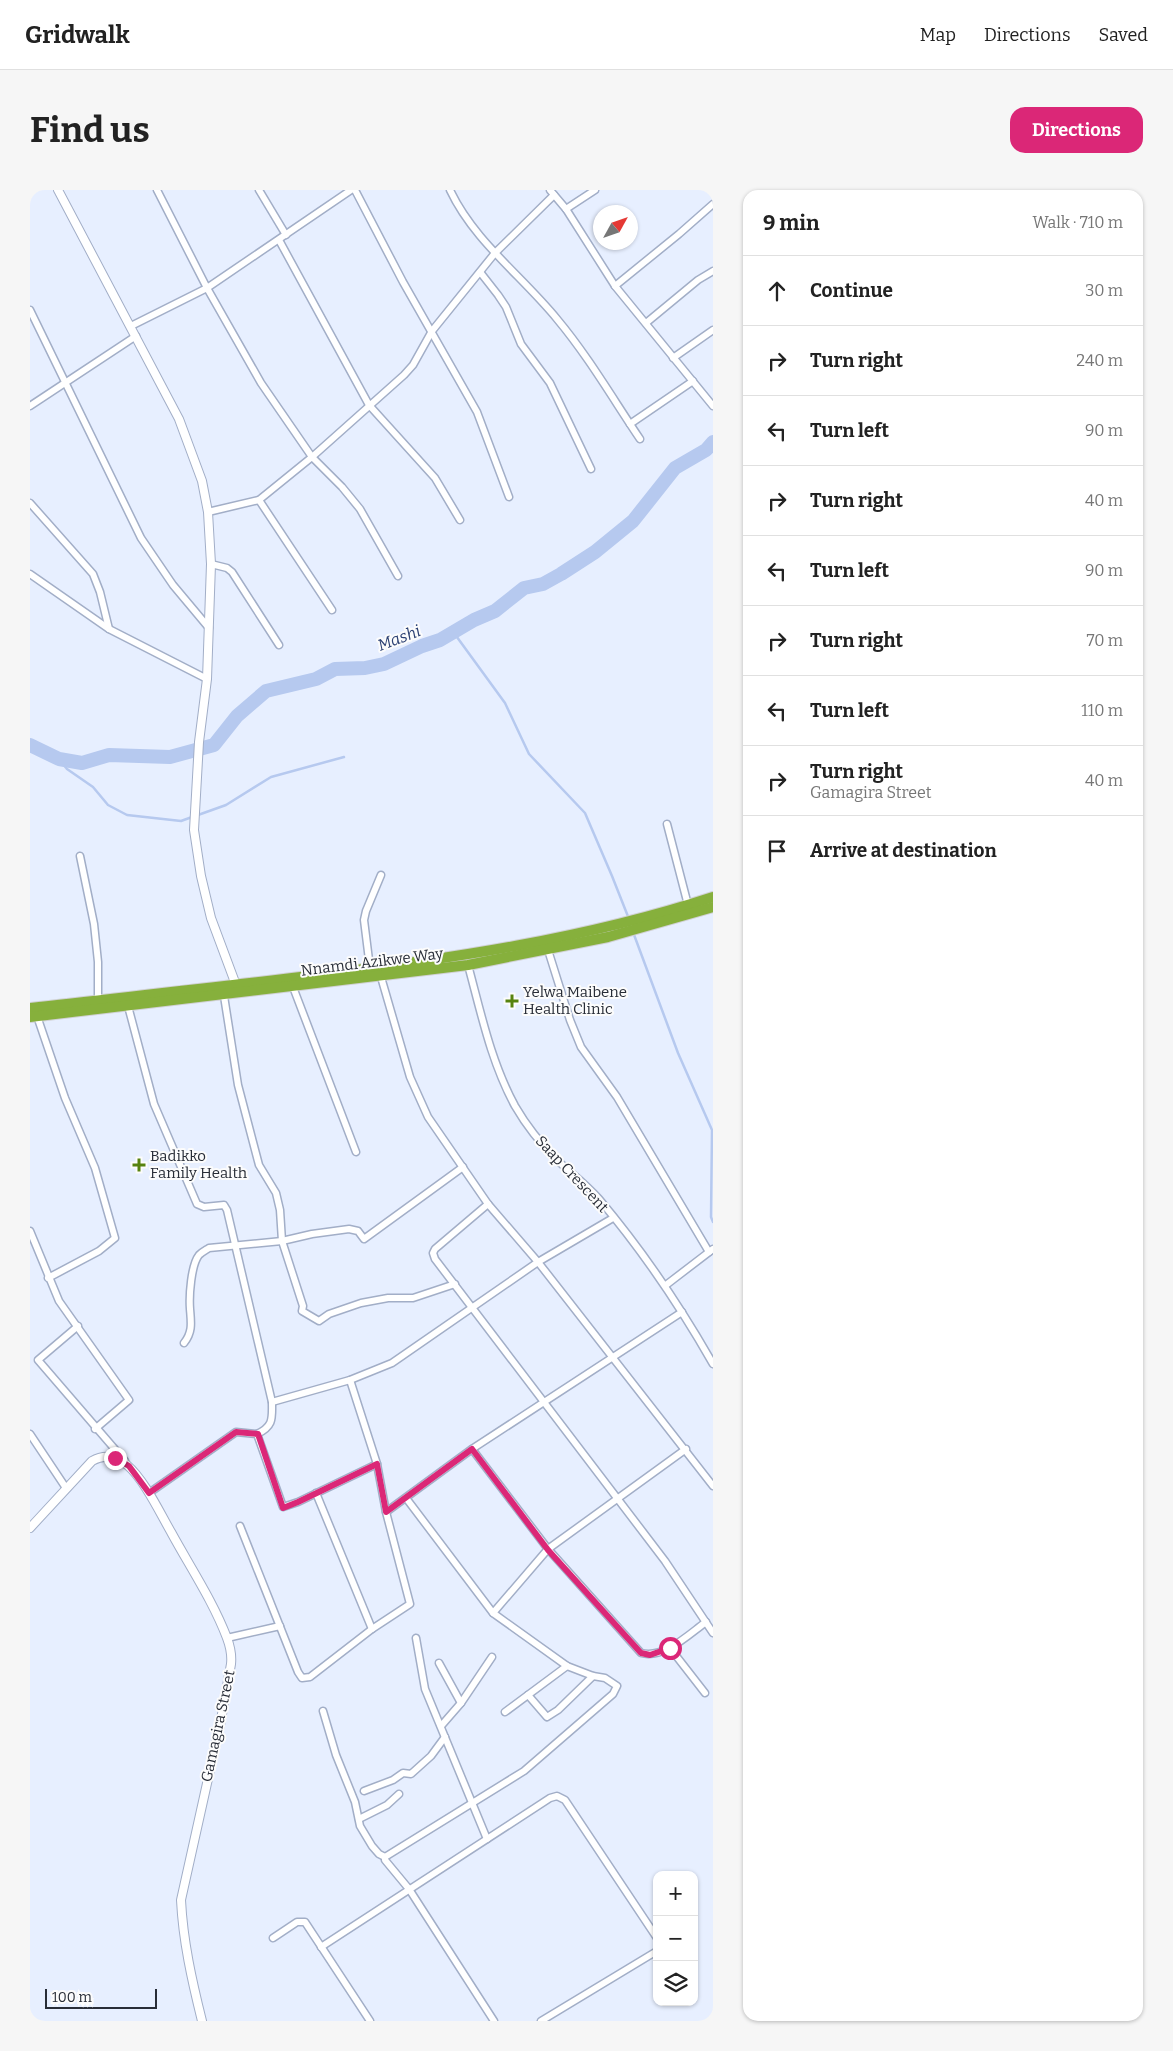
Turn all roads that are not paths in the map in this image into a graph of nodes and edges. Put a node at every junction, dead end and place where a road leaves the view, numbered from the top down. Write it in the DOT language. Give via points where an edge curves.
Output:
graph roads {
  1 [pos="58,190"];
  2 [pos="157,190"];
  3 [pos="259,190"];
  4 [pos="351,190"];
  5 [pos="355,190"];
  6 [pos="450,190"];
  7 [pos="595,190"];
  8 [pos="552,193"];
  9 [pos="713,204"];
  10 [pos="566,209"];
  11 [pos="286,235"];
  12 [pos="279,240"];
  13 [pos="495,253"];
  14 [pos="480,272"];
  15 [pos="713,272"];
  16 [pos="615,286"];
  17 [pos="207,288"];
  18 [pos="30,310"];
  19 [pos="646,324"];
  20 [pos="131,326"];
  21 [pos="713,330"];
  22 [pos="432,331"];
  23 [pos="136,336"];
  24 [pos="673,358"];
  25 [pos="66,381"];
  26 [pos="693,381"];
  27 [pos="369,405"];
  28 [pos="30,406"];
  29 [pos="713,406"];
  30 [pos="630,424"];
  31 [pos="640,439"];
  32 [pos="312,457"];
  33 [pos="591,469"];
  34 [pos="509,497"];
  35 [pos="259,500"];
  36 [pos="30,503"];
  37 [pos="208,512"];
  38 [pos="460,520"];
  39 [pos="211,564"];
  40 [pos="30,574"];
  41 [pos="398,576"];
  42 [pos="332,610"];
  43 [pos="209,628"];
  44 [pos="109,629"];
  45 [pos="279,645"];
  46 [pos="206,679"];
  47 [pos="667,824"];
  48 [pos="80,856"];
  49 [pos="381,875"];
  50 [pos="713,897"];
  51 [pos="688,905"];
  52 [pos="713,906"];
  53 [pos="548,950"];
  54 [pos="468,965"];
  55 [pos="370,968"];
  56 [pos="381,977"];
  57 [pos="236,985"];
  58 [pos="293,987"];
  59 [pos="224,996"];
  60 [pos="98,1000"];
  61 [pos="128,1006"];
  62 [pos="32,1014"];
  63 [pos="356,1152"];
  64 [pos="463,1167"];
  65 [pos="488,1204"];
  66 [pos="613,1218"];
  67 [pos="30,1231"];
  68 [pos="282,1241"];
  69 [pos="234,1246"];
  70 [pos="711,1251"];
  71 [pos="538,1262"];
  72 [pos="48,1278"];
  73 [pos="455,1284"];
  74 [pos="666,1285"];
  75 [pos="471,1308"];
  76 [pos="682,1312"];
  77 [pos="78,1326"];
  78 [pos="184,1343"];
  79 [pos="611,1357"];
  80 [pos="713,1364"];
  81 [pos="350,1380"];
  82 [pos="272,1402"];
  83 [pos="542,1402"];
  84 [pos="96,1429"];
  85 [pos="30,1434"];
  86 [pos="258,1434"];
  87 [pos="472,1449"];
  88 [pos="686,1449"];
  89 [pos="377,1464"];
  90 [pos="129,1466"];
  91 [pos="713,1486"];
  92 [pos="66,1488"];
  93 [pos="149,1493"];
  94 [pos="316,1493"];
  95 [pos="406,1498"];
  96 [pos="617,1498"];
  97 [pos="386,1512"];
  98 [pos="240,1526"];
  99 [pos="30,1528"];
  100 [pos="548,1550"];
  101 [pos="493,1613"];
  102 [pos="706,1622"];
  103 [pos="280,1626"];
  104 [pos="372,1629"];
  105 [pos="713,1633"];
  106 [pos="227,1638"];
  107 [pos="416,1638"];
  108 [pos="670,1648"];
  109 [pos="492,1657"];
  110 [pos="438,1663"];
  111 [pos="568,1666"];
  112 [pos="593,1676"];
  113 [pos="705,1693"];
  114 [pos="528,1695"];
  115 [pos="461,1703"];
  116 [pos="324,1711"];
  117 [pos="505,1712"];
  118 [pos="441,1726"];
  119 [pos="445,1737"];
  120 [pos="364,1791"];
  121 [pos="399,1794"];
  122 [pos="471,1804"];
  123 [pos="359,1819"];
  124 [pos="487,1839"];
  125 [pos="385,1857"];
  126 [pos="409,1889"];
  127 [pos="653,1932"];
  128 [pos="273,1938"];
  129 [pos="321,1947"];
  130 [pos="653,1953"];
  131 [pos="202,2021"];
  132 [pos="370,2021"];
  133 [pos="494,2021"];
  134 [pos="540,2021"];
  1 -- 20 [label="street"];
  2 -- 17 [label="street"];
  3 -- 11 [label="street"];
  4 -- 11 [label="street"];
  5 -- 22 [label="street"];
  6 -- 13 [label="street" via="459,208"];
  7 -- 10 [label="street"];
  8 -- 10 [label="street"];
  8 -- 13 [label="street"];
  9 -- 16 [label="street"];
  10 -- 16 [label="street"];
  11 -- 12 [label="street"];
  12 -- 17 [label="street"];
  12 -- 27 [label="street"];
  13 -- 14 [label="street"];
  13 -- 30 [label="street" via="557,319"];
  14 -- 22 [label="street"];
  14 -- 33 [label="street" via="506,307 521,344 550,383"];
  15 -- 19 [label="street" via="698,280"];
  16 -- 19 [label="street"];
  17 -- 20 [label="street"];
  17 -- 32 [label="street" via="261,384"];
  18 -- 25 [label="street"];
  19 -- 24 [label="street"];
  20 -- 23 [label="street"];
  21 -- 24 [label="street"];
  22 -- 27 [label="street" via="413,365"];
  22 -- 34 [label="street" via="477,412"];
  23 -- 25 [label="street"];
  23 -- 37 [label="street" via="186,434 202,481"];
  24 -- 26 [label="street"];
  25 -- 28 [label="street"];
  25 -- 43 [label="street" via="141,538 173,585"];
  26 -- 29 [label="street"];
  26 -- 30 [label="street"];
  27 -- 32 [label="street"];
  27 -- 38 [label="street" via="432,473"];
  30 -- 31 [label="street"];
  32 -- 35 [label="street"];
  32 -- 41 [label="street" via="360,509"];
  35 -- 37 [label="street"];
  35 -- 42 [label="street"];
  36 -- 44 [label="street" via="92,574"];
  37 -- 39 [label="street"];
  39 -- 43 [label="street"];
  39 -- 45 [label="street" via="232,572"];
  40 -- 44 [label="street"];
  43 -- 46 [label="street"];
  44 -- 46 [label="street"];
  46 -- 57 [label="street" via="194,830 211,918"];
  47 -- 51 [label="street"];
  48 -- 60 [label="street" via="94,924"];
  49 -- 55 [label="street" via="364,920"];
  50 -- 51 [label="highway, Nnamdi Azikwe Way"];
  51 -- 55 [label="highway, Nnamdi Azikwe Way" via="535,942"];
  52 -- 53 [label="highway, Nnamdi Azikwe Way" via="608,937"];
  53 -- 54 [label="highway, Nnamdi Azikwe Way"];
  53 -- 70 [label="street" via="581,1047 617,1097"];
  54 -- 56 [label="highway, Nnamdi Azikwe Way"];
  54 -- 66 [label="street, Saap Crescent" via="491,1050 516,1107 535,1135 581,1180"];
  55 -- 57 [label="highway, Nnamdi Azikwe Way"];
  56 -- 58 [label="highway, Nnamdi Azikwe Way"];
  56 -- 64 [label="street" via="410,1077 428,1117"];
  57 -- 60 [label="highway, Nnamdi Azikwe Way"];
  58 -- 59 [label="highway, Nnamdi Azikwe Way"];
  58 -- 63 [label="street"];
  59 -- 61 [label="highway, Nnamdi Azikwe Way"];
  59 -- 68 [label="street" via="238,1085 259,1165 276,1193"];
  60 -- 62 [label="highway, Nnamdi Azikwe Way"];
  61 -- 62 [label="highway, Nnamdi Azikwe Way"];
  61 -- 69 [label="street" via="154,1104 197,1204 226,1207"];
  62 -- 72 [label="street" via="95,1168 115,1238 99,1251"];
  64 -- 65 [label="street"];
  64 -- 68 [label="street" via="364,1240 358,1231 349,1228"];
  65 -- 71 [label="street"];
  65 -- 73 [label="street" via="433,1253"];
  66 -- 71 [label="street"];
  66 -- 74 [label="street, Saap Crescent"];
  67 -- 72 [label="street"];
  68 -- 69 [label="street"];
  68 -- 73 [label="street" via="302,1311 319,1321 360,1303 413,1298"];
  69 -- 78 [label="street" via="209,1248 193,1266 192,1324"];
  69 -- 82 [label="street"];
  70 -- 74 [label="street"];
  71 -- 75 [label="street"];
  71 -- 79 [label="street"];
  72 -- 77 [label="street" via="59,1301"];
  73 -- 75 [label="street"];
  74 -- 76 [label="street, Saap Crescent"];
  75 -- 81 [label="street" via="392,1363"];
  75 -- 83 [label="street"];
  76 -- 79 [label="street"];
  76 -- 80 [label="street, Saap Crescent"];
  77 -- 84 [label="street" via="129,1400"];
  77 -- 84 [label="street" via="38,1360"];
  79 -- 83 [label="street"];
  79 -- 88 [label="street"];
  81 -- 82 [label="street"];
  81 -- 89 [label="street"];
  82 -- 86 [label="street" via="268,1429"];
  83 -- 87 [label="street"];
  83 -- 96 [label="street"];
  84 -- 90 [label="street"];
  85 -- 92 [label="street"];
  86 -- 93 [label="street" via="236,1432"];
  86 -- 94 [label="street" via="283,1508"];
  87 -- 95 [label="street"];
  87 -- 100 [label="street"];
  88 -- 91 [label="street"];
  88 -- 96 [label="street"];
  89 -- 94 [label="street"];
  89 -- 97 [label="street"];
  90 -- 92 [label="street" via="115,1458 99,1457 84,1467"];
  90 -- 93 [label="street, Gamagira Street"];
  92 -- 99 [label="street"];
  93 -- 106 [label="street, Gamagira Street"];
  94 -- 104 [label="street"];
  95 -- 97 [label="street"];
  95 -- 101 [label="street"];
  96 -- 100 [label="street"];
  96 -- 102 [label="street" via="666,1561"];
  97 -- 104 [label="street" via="410,1604"];
  98 -- 103 [label="street"];
  100 -- 101 [label="street"];
  100 -- 108 [label="street" via="641,1653 650,1655"];
  101 -- 111 [label="street"];
  102 -- 105 [label="street"];
  102 -- 108 [label="street"];
  103 -- 104 [label="street" via="300,1676 306,1679"];
  103 -- 106 [label="street"];
  106 -- 131 [label="street, Gamagira Street" via="232,1656 230,1673 181,1900 192,1984"];
  107 -- 118 [label="street" via="425,1689"];
  108 -- 113 [label="street"];
  109 -- 115 [label="street"];
  110 -- 115 [label="street"];
  111 -- 112 [label="street"];
  111 -- 114 [label="street"];
  112 -- 114 [label="street" via="547,1717"];
  112 -- 122 [label="street" via="605,1678 617,1688 524,1771"];
  114 -- 117 [label="street"];
  115 -- 118 [label="street"];
  116 -- 123 [label="street"];
  118 -- 119 [label="street"];
  119 -- 120 [label="street" via="411,1774 403,1773"];
  119 -- 122 [label="street"];
  121 -- 123 [label="street" via="387,1805"];
  122 -- 124 [label="street"];
  122 -- 125 [label="street"];
  123 -- 125 [label="street" via="372,1846"];
  124 -- 126 [label="street"];
  124 -- 127 [label="street" via="550,1798 557,1796 565,1800"];
  125 -- 126 [label="street"];
  126 -- 129 [label="street"];
  126 -- 133 [label="street"];
  128 -- 129 [label="street" via="302,1921"];
  129 -- 132 [label="street"];
  130 -- 134 [label="street"];
}
